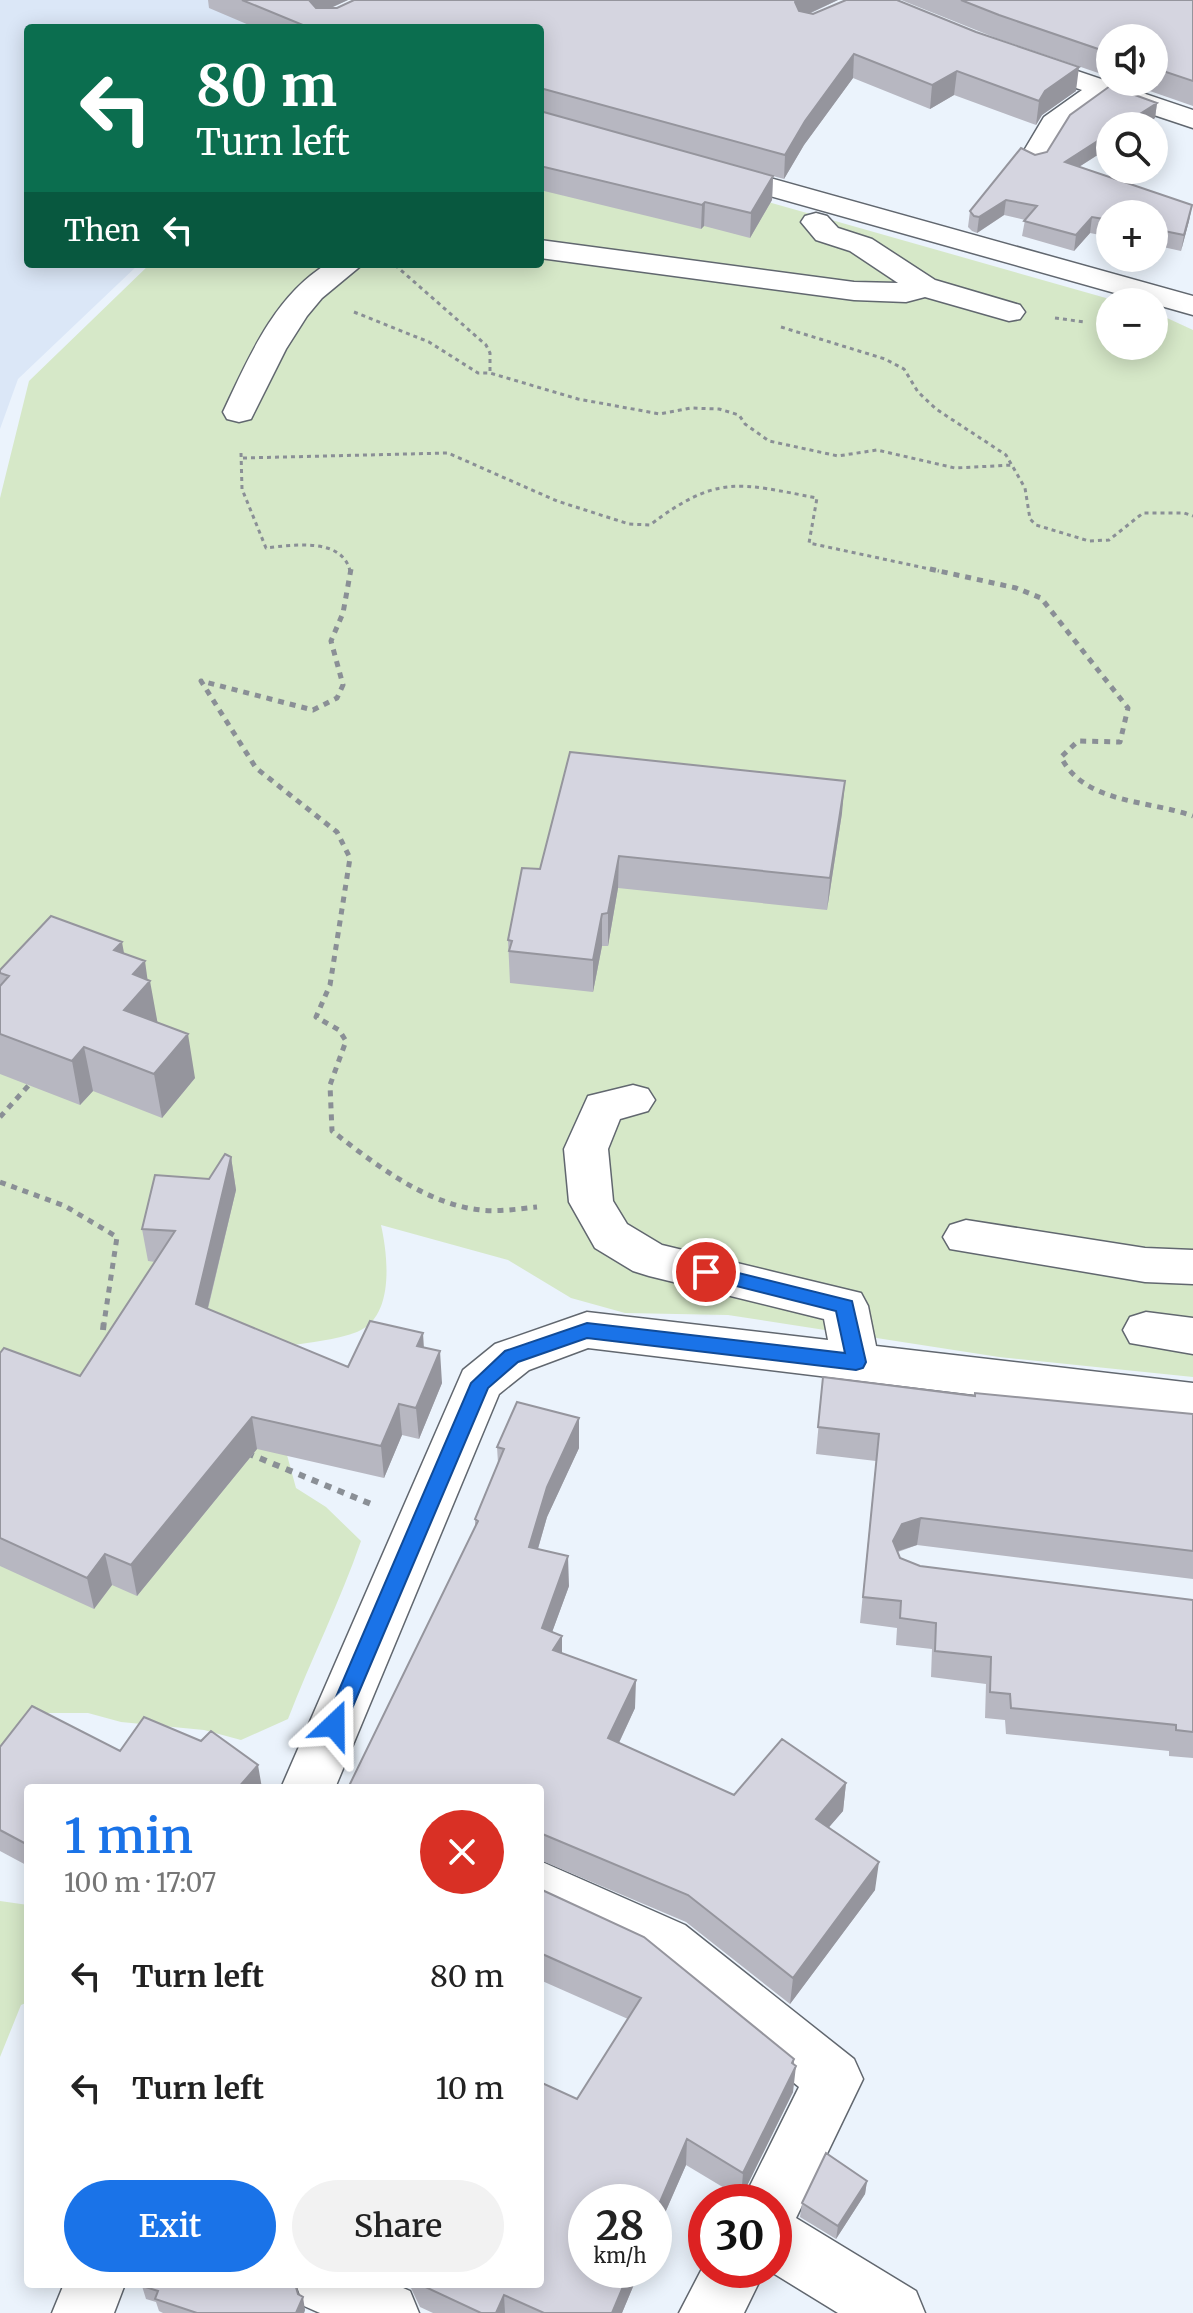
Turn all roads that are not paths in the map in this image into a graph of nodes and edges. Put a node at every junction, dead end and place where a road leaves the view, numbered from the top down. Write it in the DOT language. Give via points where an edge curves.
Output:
graph roads {
  1 [pos="1000,52"];
  2 [pos="1096,86"];
  3 [pos="1096,93"];
  4 [pos="1126,96"];
  5 [pos="1193,119"];
  6 [pos="1034,159"];
  7 [pos="685,164"];
  8 [pos="809,214"];
  9 [pos="544,250"];
  10 [pos="340,268"];
  11 [pos="924,287"];
  12 [pos="1193,306"];
  13 [pos="1009,312"];
  14 [pos="239,412"];
  15 [pos="633,1100"];
  16 [pos="966,1237"];
  17 [pos="1193,1267"];
  18 [pos="1146,1330"];
  19 [pos="1193,1336"];
  20 [pos="856,1362"];
  21 [pos="1193,1402"];
  22 [pos="314,1784"];
  23 [pos="544,1888"];
  24 [pos="781,2184"];
  25 [pos="792,2250"];
  26 [pos="93,2288"];
  27 [pos="335,2288"];
  28 [pos="725,2288"];
  29 [pos="83,2313"];
  30 [pos="388,2313"];
  31 [pos="710,2313"];
  32 [pos="894,2313"];
  1 -- 2 [label="street"];
  3 -- 6 [label="street" via="1054,123"];
  4 -- 5 [label="street"];
  7 -- 12 [label="street"];
  8 -- 11 [label="street" via="827,234 861,245"];
  9 -- 11 [label="street" via="854,291 906,293"];
  10 -- 14 [label="street" via="305,298 267,354"];
  11 -- 13 [label="street"];
  15 -- 20 [label="street" via="603,1107 586,1149 591,1202 611,1236 649,1259 845,1306"];
  16 -- 17 [label="street" via="1145,1265"];
  18 -- 19 [label="street"];
  20 -- 21 [label="street"];
  20 -- 22 [label="street" via="587,1330 512,1357 480,1383"];
  23 -- 24 [label="street" via="665,1943 834,2079"];
  25 -- 32 [label="street"];
  26 -- 29 [label="street"];
  27 -- 30 [label="street"];
  28 -- 31 [label="street"];
}
